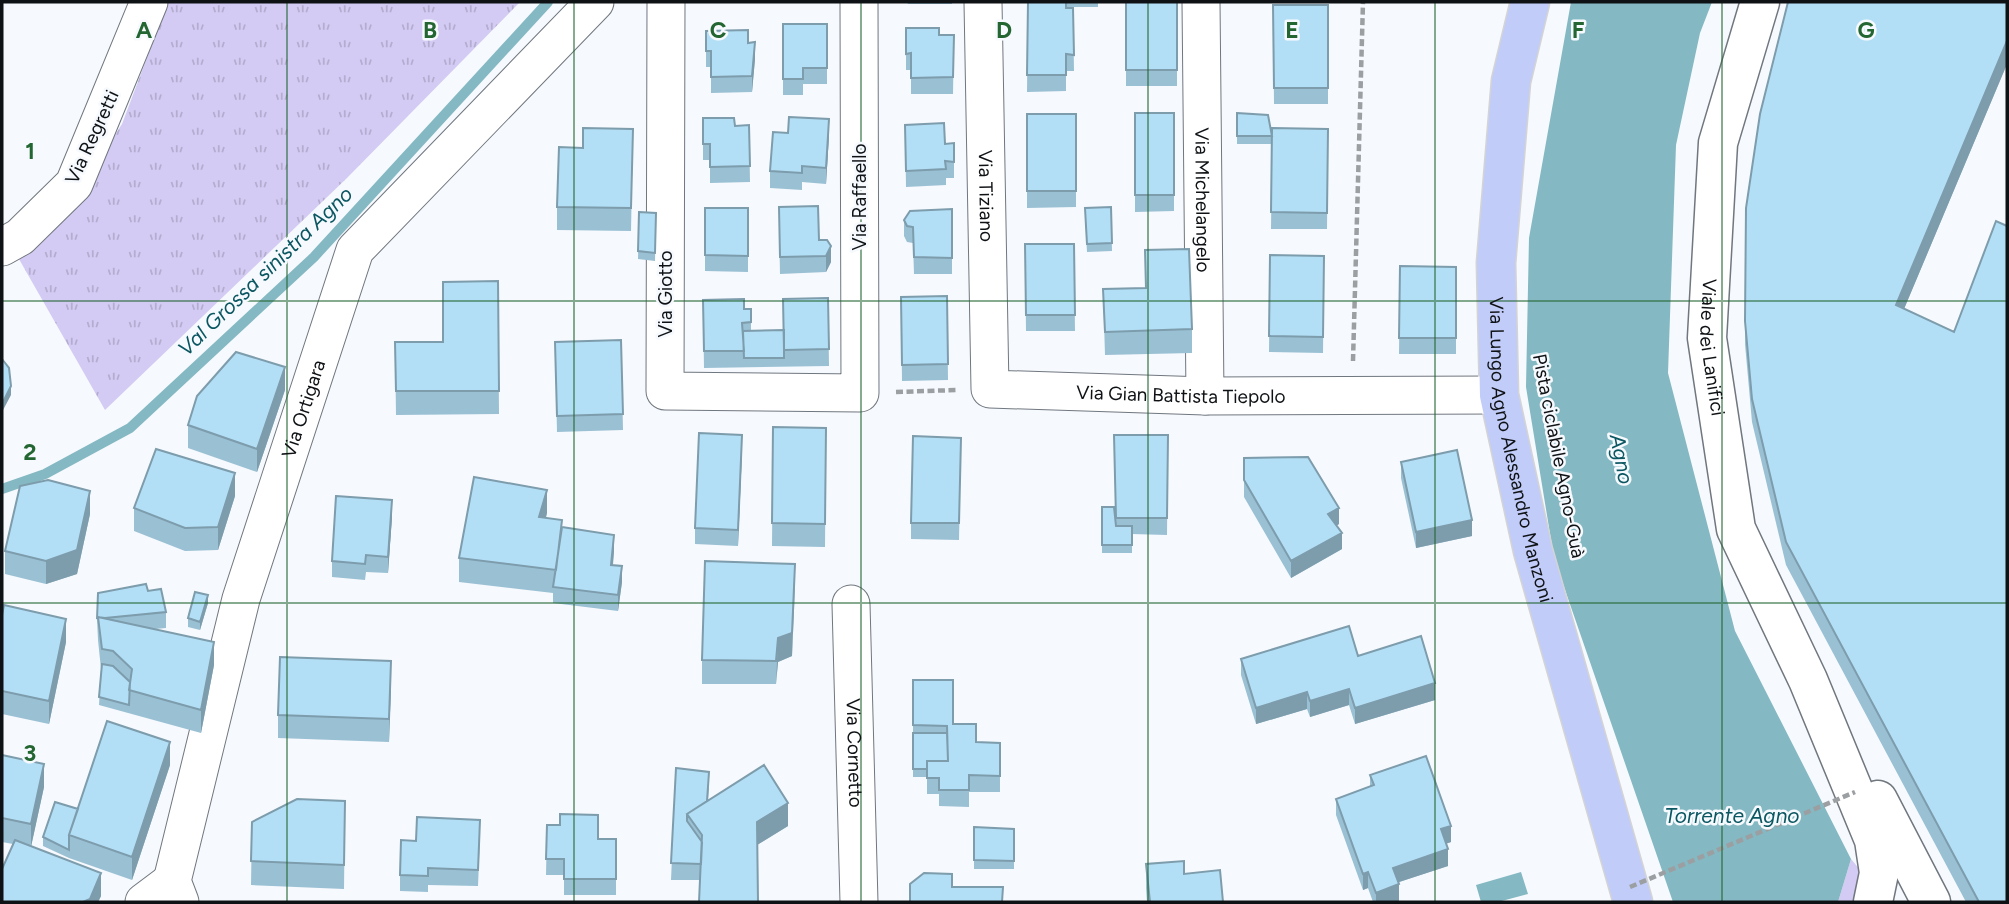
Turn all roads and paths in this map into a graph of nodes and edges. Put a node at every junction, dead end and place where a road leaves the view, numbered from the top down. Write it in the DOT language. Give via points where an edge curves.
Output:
graph roads {
  1 [pos="149,2"];
  2 [pos="595,2"];
  3 [pos="666,2"];
  4 [pos="859,2"];
  5 [pos="983,2"];
  6 [pos="1201,2"];
  7 [pos="1363,2"];
  8 [pos="1530,2"];
  9 [pos="1760,2"];
  10 [pos="2,247"];
  11 [pos="1353,363"];
  12 [pos="990,389"];
  13 [pos="860,393"];
  14 [pos="1499,395"];
  15 [pos="1205,396"];
  16 [pos="851,604"];
  17 [pos="1808,680"];
  18 [pos="1855,792"];
  19 [pos="1644,886"];
  20 [pos="165,895"];
  21 [pos="859,902"];
  22 [pos="1873,902"];
  23 [pos="1931,902"];
  1 -- 10 [label="street, Via Regretti" via="74,184 20,237"];
  2 -- 20 [label="street, Via Ortigara" via="355,250 241,599"];
  3 -- 13 [label="street, Via Giotto" via="665,391"];
  4 -- 13 [label="street, Via Raffaello"];
  5 -- 12 [label="street, Via Tiziano"];
  6 -- 15 [label="street, Via Michelangelo"];
  7 -- 11 [label="path"];
  8 -- 14 [label="main road, Via Lungo Agno Alessandro Manzoni" via="1511,82 1497,250"];
  9 -- 17 [label="main road, Viale dei Lanifici" via="1718,143 1707,338 1736,529"];
  12 -- 13 [label="path"];
  12 -- 15 [label="street, Via Gian Battista Tiepolo"];
  14 -- 15 [label="street, Via Gian Battista Tiepolo"];
  14 -- 19 [label="main road, Via Lungo Agno Alessandro Manzoni" via="1550,618"];
  16 -- 21 [label="street, Via Cornetto"];
  17 -- 18 [label="main road, Viale dei Lanifici"];
  17 -- 23 [label="main road, Viale dei Lanifici" via="1858,761"];
  18 -- 19 [label="path, bridge"];
  18 -- 22 [label="main road, Viale dei Lanifici" via="1874,840 1879,873"];
}
